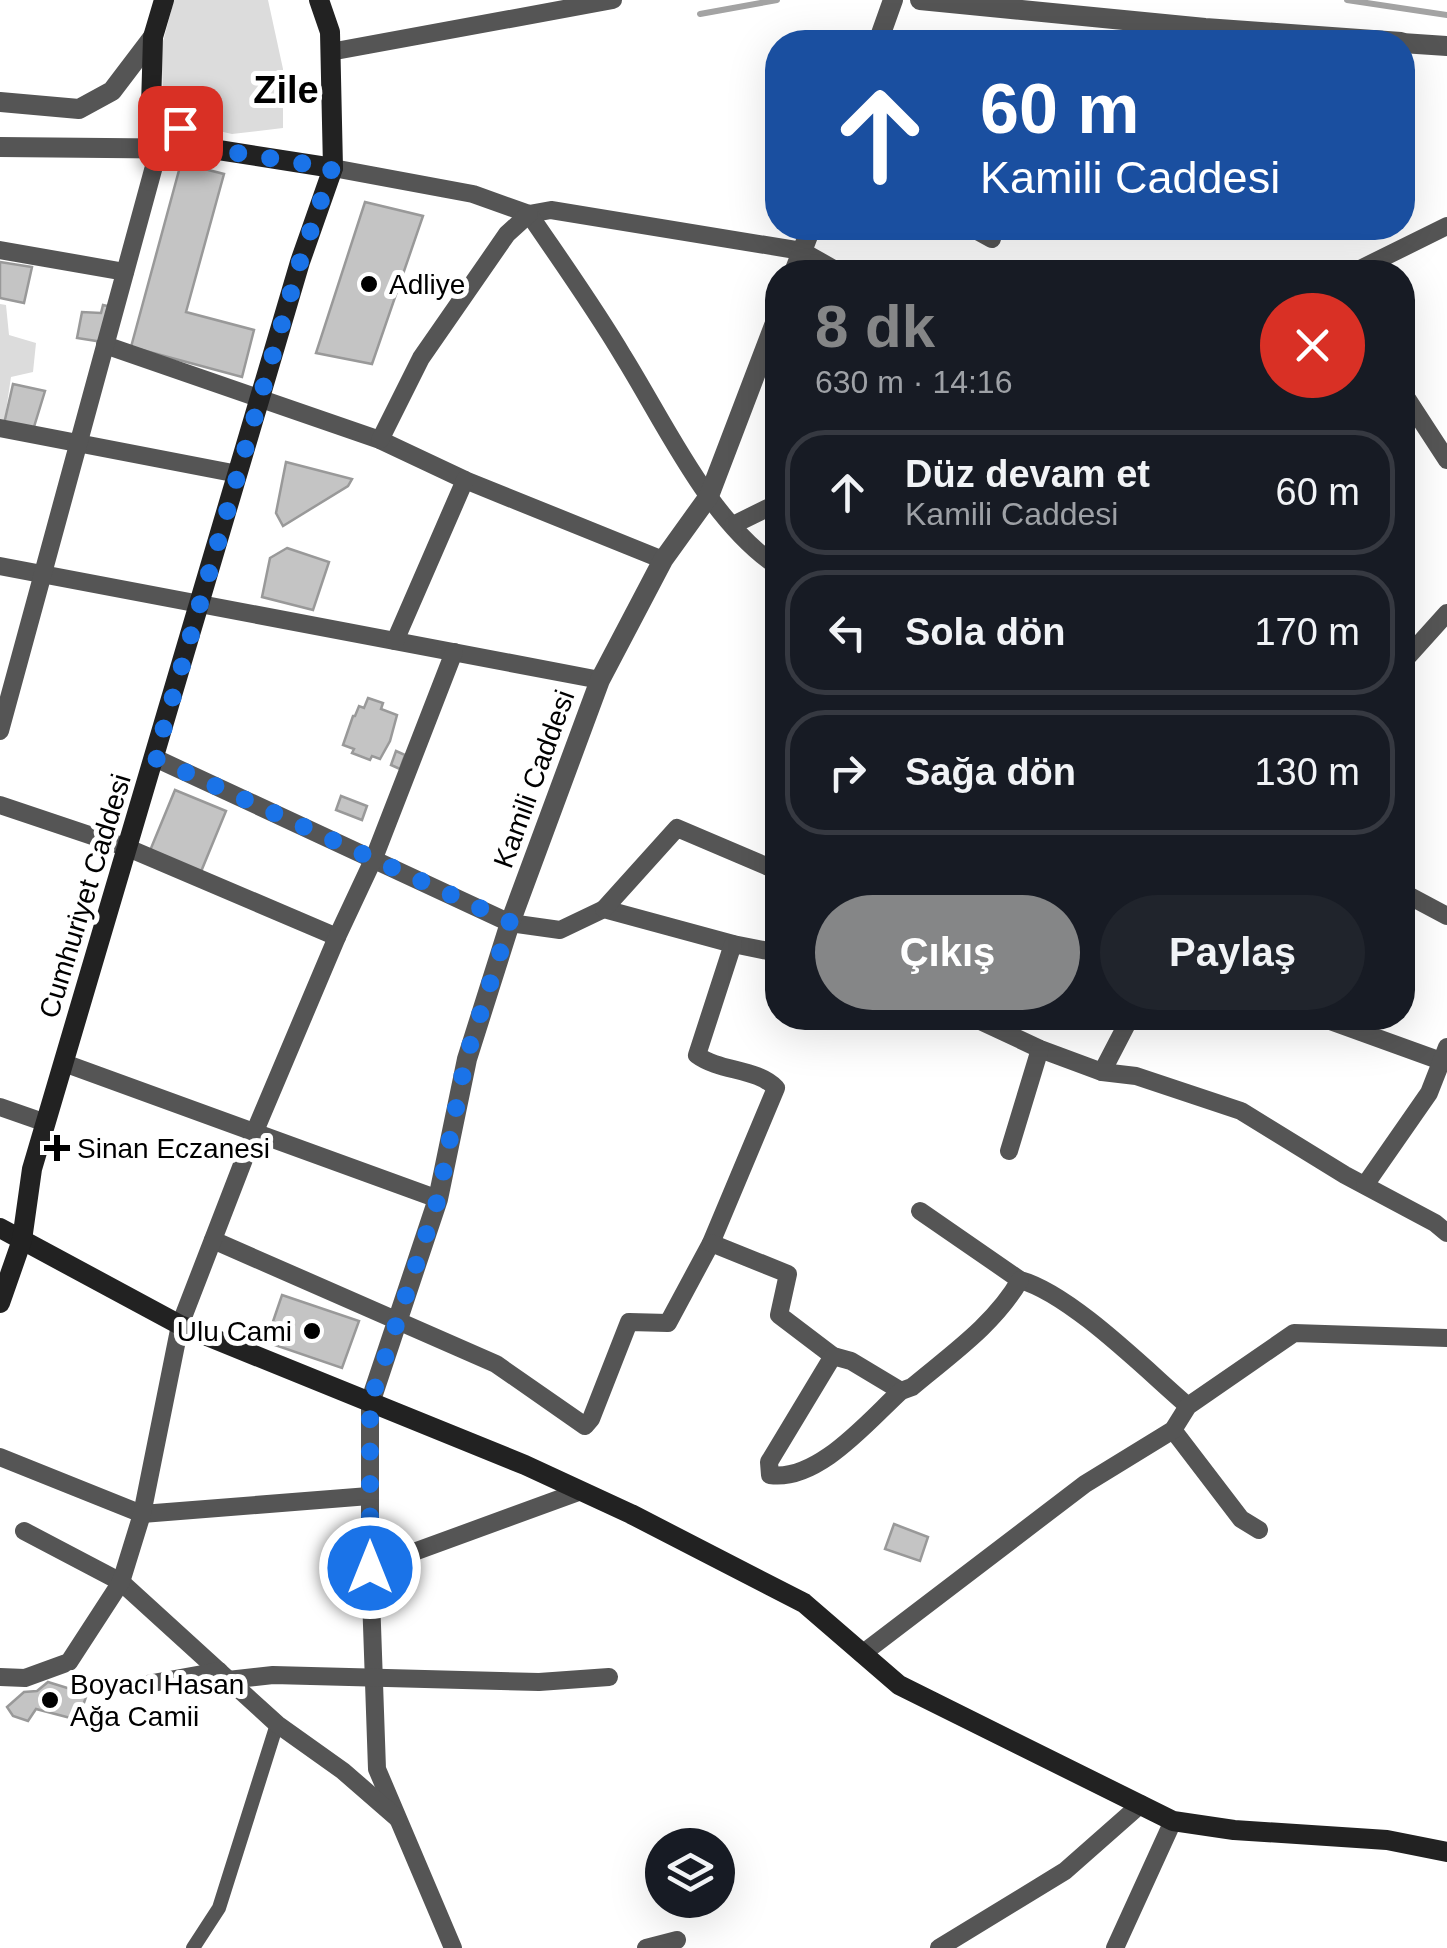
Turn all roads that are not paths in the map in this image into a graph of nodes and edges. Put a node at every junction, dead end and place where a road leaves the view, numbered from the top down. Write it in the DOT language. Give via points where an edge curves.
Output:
graph roads {
  1 [pos="164,0"];
  2 [pos="318,0"];
  3 [pos="613,0"];
  4 [pos="894,0"];
  5 [pos="920,0"];
  6 [pos="1191,27"];
  7 [pos="883,30"];
  8 [pos="1187,30"];
  9 [pos="1233,30"];
  10 [pos="153,37"];
  11 [pos="1415,43"];
  12 [pos="1447,46"];
  13 [pos="330,52"];
  14 [pos="0,102"];
  15 [pos="0,147"];
  16 [pos="159,148"];
  17 [pos="212,149"];
  18 [pos="332,168"];
  19 [pos="529,214"];
  20 [pos="1447,226"];
  21 [pos="806,240"];
  22 [pos="0,250"];
  23 [pos="802,250"];
  24 [pos="798,260"];
  25 [pos="819,260"];
  26 [pos="1378,260"];
  27 [pos="125,272"];
  28 [pos="105,346"];
  29 [pos="765,350"];
  30 [pos="260,399"];
  31 [pos="1415,411"];
  32 [pos="0,428"];
  33 [pos="380,440"];
  34 [pos="79,442"];
  35 [pos="1447,460"];
  36 [pos="238,474"];
  37 [pos="465,480"];
  38 [pos="709,496"];
  39 [pos="765,509"];
  40 [pos="733,525"];
  41 [pos="765,558"];
  42 [pos="663,560"];
  43 [pos="0,566"];
  44 [pos="42,575"];
  45 [pos="200,604"];
  46 [pos="1447,613"];
  47 [pos="396,641"];
  48 [pos="1415,649"];
  49 [pos="454,652"];
  50 [pos="600,680"];
  51 [pos="0,730"];
  52 [pos="155,758"];
  53 [pos="0,805"];
  54 [pos="128,848"];
  55 [pos="374,858"];
  56 [pos="765,865"];
  57 [pos="1415,899"];
  58 [pos="604,909"];
  59 [pos="1447,916"];
  60 [pos="510,922"];
  61 [pos="337,936"];
  62 [pos="733,944"];
  63 [pos="765,950"];
  64 [pos="1000,1030"];
  65 [pos="1124,1030"];
  66 [pos="1363,1030"];
  67 [pos="1040,1049"];
  68 [pos="1444,1054"];
  69 [pos="64,1063"];
  70 [pos="1102,1072"];
  71 [pos="0,1107"];
  72 [pos="46,1123"];
  73 [pos="255,1131"];
  74 [pos="1009,1152"];
  75 [pos="1365,1185"];
  76 [pos="438,1199"];
  77 [pos="920,1211"];
  78 [pos="0,1228"];
  79 [pos="1447,1233"];
  80 [pos="22,1240"];
  81 [pos="213,1240"];
  82 [pos="711,1244"];
  83 [pos="1020,1280"];
  84 [pos="0,1304"];
  85 [pos="398,1321"];
  86 [pos="180,1324"];
  87 [pos="1447,1338"];
  88 [pos="834,1356"];
  89 [pos="901,1391"];
  90 [pos="370,1403"];
  91 [pos="1188,1406"];
  92 [pos="1173,1430"];
  93 [pos="0,1457"];
  94 [pos="582,1491"];
  95 [pos="370,1496"];
  96 [pos="142,1514"];
  97 [pos="1259,1530"];
  98 [pos="24,1531"];
  99 [pos="370,1568"];
  100 [pos="121,1582"];
  101 [pos="862,1654"];
  102 [pos="223,1676"];
  103 [pos="375,1676"];
  104 [pos="0,1677"];
  105 [pos="610,1677"];
  106 [pos="125,1688"];
  107 [pos="277,1724"];
  108 [pos="1140,1804"];
  109 [pos="1173,1820"];
  110 [pos="401,1822"];
  111 [pos="1447,1852"];
  112 [pos="677,1940"];
  113 [pos="193,1948"];
  114 [pos="454,1948"];
  115 [pos="646,1948"];
  116 [pos="939,1948"];
  117 [pos="1115,1948"];
  1 -- 10 [label="main road"];
  2 -- 13 [label="main road, Cumhuriyet Caddesi"];
  3 -- 13 [label="street"];
  4 -- 7 [label="street"];
  5 -- 6 [label="street"];
  6 -- 8 [label="street"];
  6 -- 9 [label="street"];
  10 -- 14 [label="street" via="112,91 79,109"];
  10 -- 17 [label="main road" via="152,106"];
  11 -- 12 [label="street"];
  13 -- 18 [label="main road, Cumhuriyet Caddesi"];
  15 -- 16 [label="street"];
  16 -- 17 [label="street"];
  16 -- 27 [label="street"];
  17 -- 18 [label="main road"];
  18 -- 19 [label="street" via="473,194"];
  18 -- 30 [label="main road, Cumhuriyet Caddesi"];
  19 -- 23 [label="street" via="551,210"];
  19 -- 33 [label="street" via="507,234 421,358"];
  19 -- 38 [label="street"];
  20 -- 26 [label="street"];
  21 -- 23 [label="street"];
  22 -- 27 [label="street"];
  23 -- 24 [label="street"];
  23 -- 25 [label="street"];
  27 -- 28 [label="street"];
  28 -- 30 [label="street"];
  28 -- 34 [label="street"];
  29 -- 38 [label="street, Kamili Caddesi"];
  30 -- 33 [label="street"];
  30 -- 36 [label="main road, Cumhuriyet Caddesi"];
  31 -- 35 [label="street"];
  32 -- 34 [label="street"];
  33 -- 37 [label="street"];
  34 -- 36 [label="street"];
  34 -- 44 [label="street"];
  36 -- 45 [label="main road, Cumhuriyet Caddesi"];
  37 -- 42 [label="street"];
  37 -- 47 [label="street"];
  38 -- 40 [label="street"];
  38 -- 42 [label="street, Kamili Caddesi"];
  39 -- 40 [label="street"];
  40 -- 41 [label="street"];
  42 -- 50 [label="street, Kamili Caddesi"];
  43 -- 44 [label="street"];
  44 -- 45 [label="street"];
  44 -- 51 [label="street"];
  45 -- 47 [label="street"];
  45 -- 52 [label="main road, Cumhuriyet Caddesi"];
  46 -- 48 [label="street"];
  47 -- 49 [label="street"];
  49 -- 50 [label="street"];
  49 -- 55 [label="street"];
  50 -- 60 [label="street, Kamili Caddesi"];
  52 -- 54 [label="main road, Cumhuriyet Caddesi"];
  52 -- 55 [label="street"];
  53 -- 54 [label="street"];
  54 -- 61 [label="street"];
  54 -- 69 [label="main road, Cumhuriyet Caddesi"];
  55 -- 60 [label="street"];
  55 -- 61 [label="street"];
  56 -- 58 [label="street" via="677,828"];
  57 -- 59 [label="street"];
  58 -- 60 [label="street" via="560,930"];
  58 -- 62 [label="street"];
  60 -- 76 [label="street, Kamili Caddesi" via="466,1058"];
  61 -- 73 [label="street"];
  62 -- 63 [label="street"];
  62 -- 82 [label="street" via="696,1055 776,1088"];
  64 -- 67 [label="street"];
  65 -- 70 [label="street"];
  66 -- 68 [label="street"];
  67 -- 70 [label="street"];
  67 -- 74 [label="street"];
  68 -- 75 [label="street" via="1429,1093"];
  69 -- 72 [label="main road, Cumhuriyet Caddesi"];
  69 -- 73 [label="street"];
  70 -- 75 [label="street" via="1136,1076 1241,1111"];
  71 -- 72 [label="street"];
  72 -- 80 [label="main road, Cumhuriyet Caddesi"];
  73 -- 76 [label="street"];
  73 -- 81 [label="street"];
  75 -- 79 [label="street"];
  76 -- 85 [label="street, Kamili Caddesi"];
  77 -- 83 [label="street"];
  78 -- 80 [label="main road"];
  80 -- 84 [label="main road, Cumhuriyet Caddesi"];
  80 -- 86 [label="main road"];
  81 -- 85 [label="street"];
  81 -- 86 [label="street"];
  82 -- 85 [label="street" via="668,1323 629,1322 585,1426 496,1364"];
  82 -- 88 [label="street" via="788,1274 779,1315"];
  83 -- 89 [label="street" via="970,1338"];
  83 -- 91 [label="street" via="1080,1314"];
  85 -- 90 [label="street, Kamili Caddesi"];
  86 -- 90 [label="main road"];
  86 -- 96 [label="street"];
  87 -- 91 [label="street" via="1294,1333"];
  88 -- 89 [label="street"];
  88 -- 89 [label="street" via="769,1462 770,1475 782,1477 825,1460"];
  90 -- 94 [label="main road"];
  90 -- 95 [label="street"];
  91 -- 92 [label="street"];
  92 -- 97 [label="street" via="1241,1519"];
  92 -- 101 [label="street" via="1085,1484"];
  93 -- 96 [label="street"];
  94 -- 99 [label="street"];
  94 -- 101 [label="main road" via="804,1603"];
  95 -- 96 [label="street"];
  95 -- 99 [label="street"];
  96 -- 100 [label="street"];
  98 -- 100 [label="street"];
  99 -- 103 [label="street"];
  100 -- 102 [label="street"];
  100 -- 104 [label="street" via="69,1662 25,1678"];
  101 -- 108 [label="main road" via="898,1685"];
  102 -- 103 [label="street"];
  102 -- 106 [label="street"];
  102 -- 107 [label="street"];
  103 -- 105 [label="street" via="539,1682"];
  103 -- 110 [label="street" via="377,1769"];
  107 -- 110 [label="street"];
  107 -- 113 [label="street" via="218,1908"];
  108 -- 109 [label="main road"];
  108 -- 116 [label="street" via="1065,1871"];
  109 -- 111 [label="main road"];
  109 -- 117 [label="street"];
  110 -- 114 [label="street"];
  112 -- 115 [label="street"];
}
